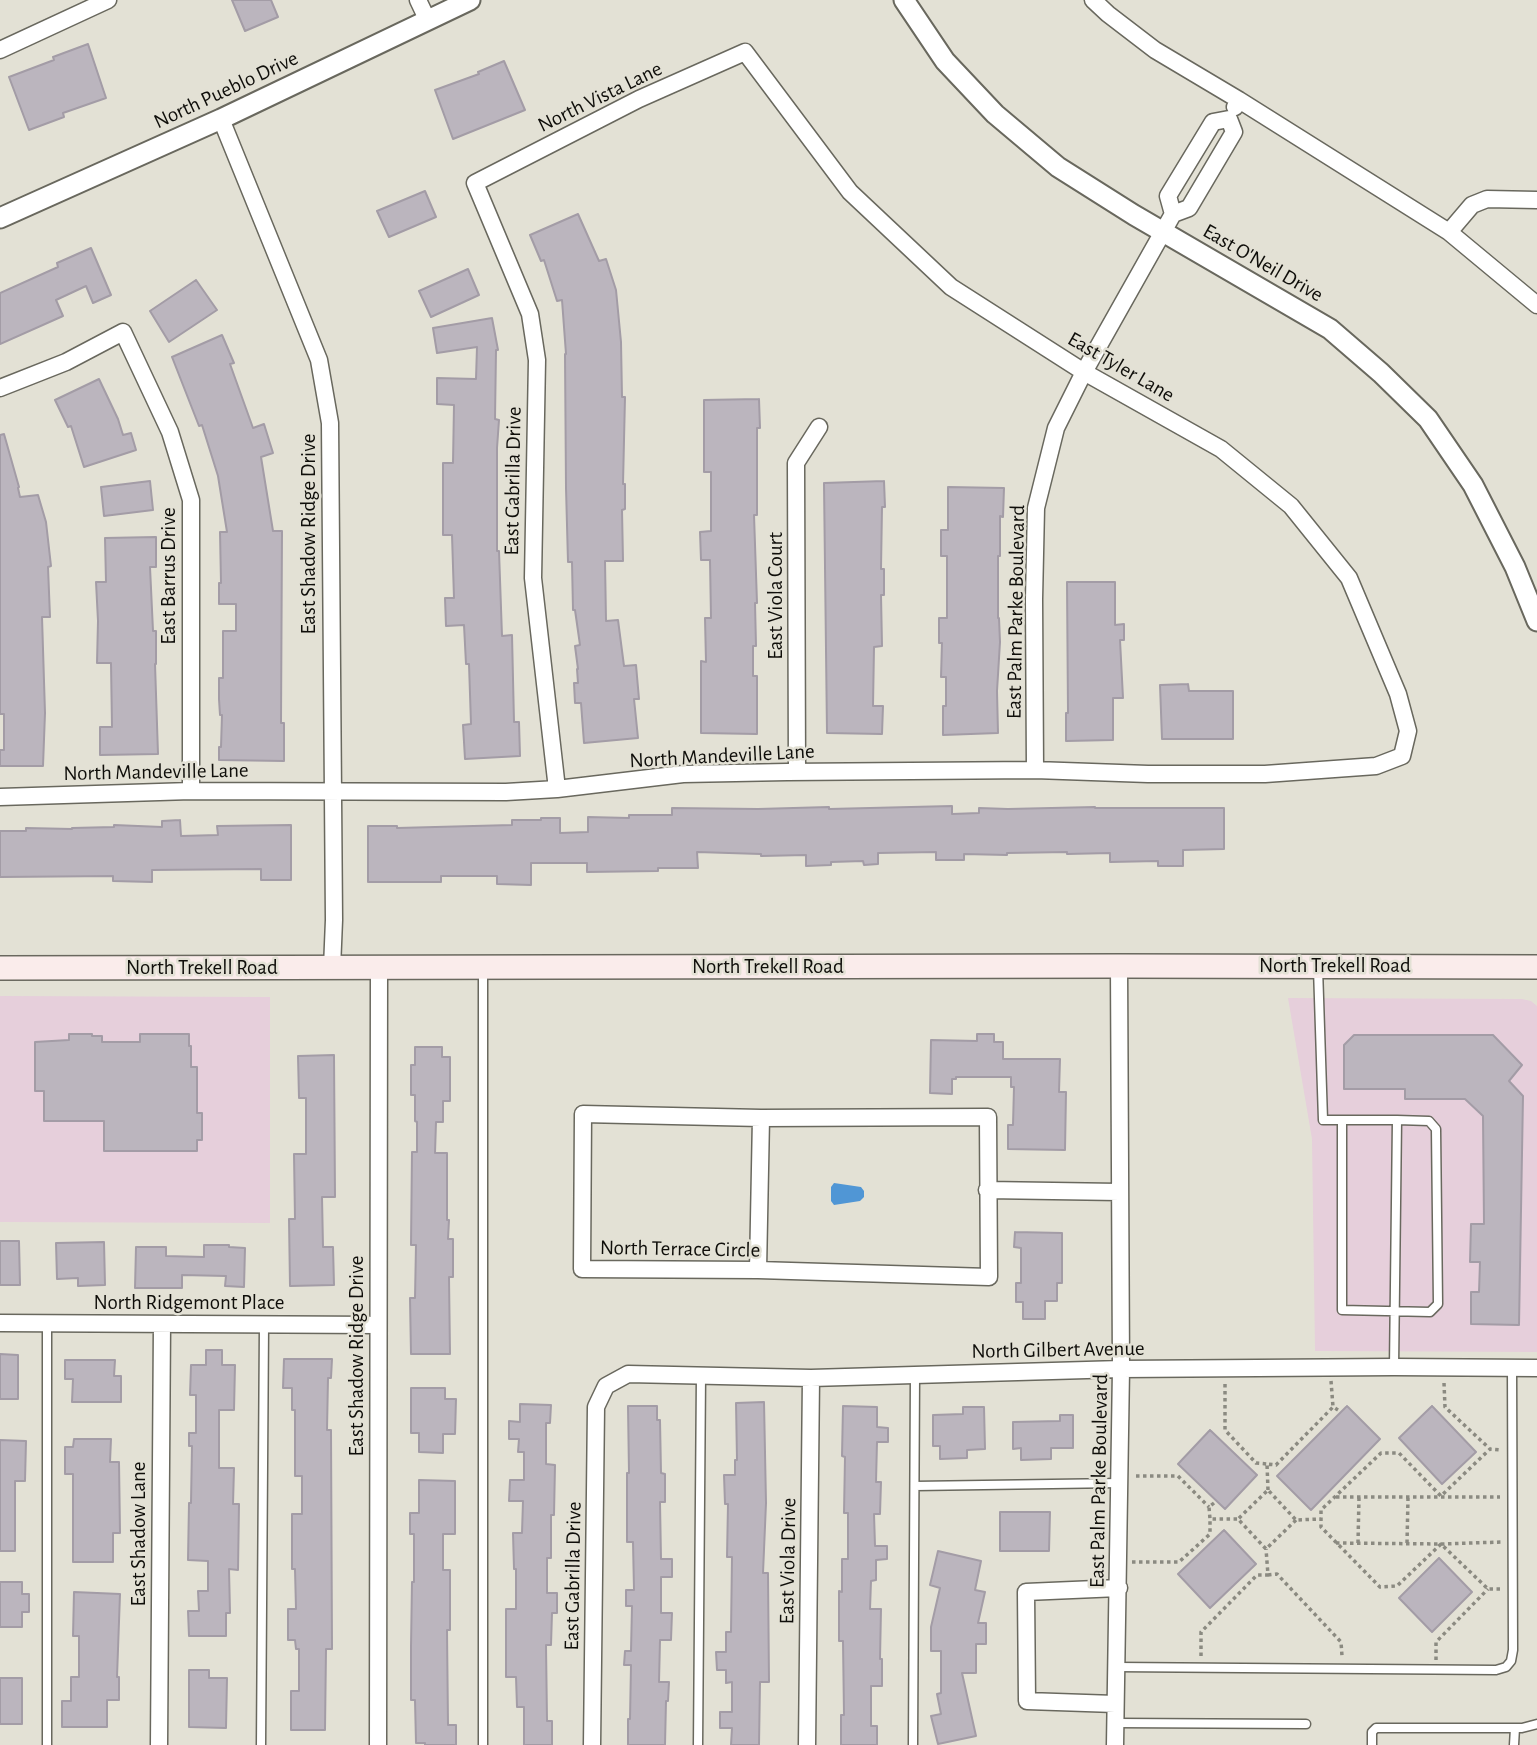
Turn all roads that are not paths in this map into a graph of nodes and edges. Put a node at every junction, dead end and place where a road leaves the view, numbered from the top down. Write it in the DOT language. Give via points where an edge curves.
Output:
graph roads {
  1 [pos="108,0"];
  2 [pos="418,0"];
  3 [pos="470,0"];
  4 [pos="904,0"];
  5 [pos="1093,0"];
  6 [pos="427,19"];
  7 [pos="0,50"];
  8 [pos="745,52"];
  9 [pos="1239,100"];
  10 [pos="221,119"];
  11 [pos="1228,119"];
  12 [pos="475,183"];
  13 [pos="1537,200"];
  14 [pos="1173,214"];
  15 [pos="0,218"];
  16 [pos="1449,232"];
  17 [pos="1164,233"];
  18 [pos="1537,305"];
  19 [pos="1084,372"];
  20 [pos="0,388"];
  21 [pos="819,427"];
  22 [pos="1537,621"];
  23 [pos="1402,756"];
  24 [pos="1035,770"];
  25 [pos="797,772"];
  26 [pos="557,789"];
  27 [pos="191,791"];
  28 [pos="332,791"];
  29 [pos="0,797"];
  30 [pos="1119,966"];
  31 [pos="1318,966"];
  32 [pos="379,967"];
  33 [pos="483,967"];
  34 [pos="1537,967"];
  35 [pos="0,968"];
  36 [pos="332,968"];
  37 [pos="761,1118"];
  38 [pos="1342,1119"];
  39 [pos="1397,1120"];
  40 [pos="987,1190"];
  41 [pos="1119,1192"];
  42 [pos="758,1270"];
  43 [pos="1394,1310"];
  44 [pos="0,1323"];
  45 [pos="47,1323"];
  46 [pos="162,1324"];
  47 [pos="264,1325"];
  48 [pos="378,1325"];
  49 [pos="1394,1367"];
  50 [pos="1512,1368"];
  51 [pos="1537,1368"];
  52 [pos="1121,1369"];
  53 [pos="701,1375"];
  54 [pos="915,1375"];
  55 [pos="811,1378"];
  56 [pos="596,1407"];
  57 [pos="1120,1479"];
  58 [pos="915,1486"];
  59 [pos="1119,1588"];
  60 [pos="1116,1667"];
  61 [pos="1115,1704"];
  62 [pos="1115,1723"];
  63 [pos="1306,1724"];
  64 [pos="1537,1724"];
  65 [pos="1515,1728"];
  66 [pos="47,1745"];
  67 [pos="159,1745"];
  68 [pos="261,1745"];
  69 [pos="378,1745"];
  70 [pos="483,1745"];
  71 [pos="592,1745"];
  72 [pos="698,1745"];
  73 [pos="807,1745"];
  74 [pos="913,1745"];
  75 [pos="1115,1745"];
  76 [pos="1372,1745"];
  77 [pos="1514,1745"];
  1 -- 7 [label="street"];
  2 -- 6 [label="street"];
  3 -- 6 [label="street, North Pueblo Drive"];
  4 -- 17 [label="street, East O'Neil Drive" via="945,61 995,114 1058,167"];
  5 -- 9 [label="street" via="1155,50"];
  6 -- 10 [label="street, North Pueblo Drive"];
  8 -- 12 [label="street, North Vista Lane" via="639,99"];
  8 -- 19 [label="street, East Tyler Lane" via="850,192 951,286"];
  9 -- 11 [label="street"];
  9 -- 16 [label="street"];
  10 -- 15 [label="street, North Pueblo Drive"];
  10 -- 28 [label="street, East Shadow Ridge Drive" via="319,360 330,423"];
  11 -- 14 [label="street" via="1234,132 1189,208"];
  11 -- 14 [label="street" via="1213,122 1168,196"];
  12 -- 26 [label="street, East Gabrilla Drive" via="530,314 537,360 533,578"];
  13 -- 16 [label="street" via="1487,199 1472,205"];
  14 -- 17 [label="street, East Palm Parke Boulevard"];
  16 -- 18 [label="street"];
  17 -- 19 [label="street, East Palm Parke Boulevard"];
  17 -- 22 [label="street, East O'Neil Drive" via="1330,329 1428,419 1473,485"];
  19 -- 23 [label="street, East Tyler Lane" via="1221,449 1291,506 1349,578 1398,694 1408,731"];
  19 -- 24 [label="street, East Palm Parke Boulevard" via="1056,428 1036,509"];
  20 -- 27 [label="street, East Barrus Drive" via="123,332 170,432 191,500"];
  21 -- 25 [label="street, East Viola Court" via="796,463"];
  23 -- 24 [label="street, North Mandeville Lane" via="1376,766 1265,774"];
  24 -- 25 [label="street, North Mandeville Lane"];
  25 -- 26 [label="street, North Mandeville Lane" via="683,774"];
  26 -- 28 [label="street, North Mandeville Lane"];
  27 -- 28 [label="street, North Mandeville Lane"];
  27 -- 29 [label="street, North Mandeville Lane"];
  28 -- 36 [label="street, East Shadow Ridge Drive"];
  30 -- 31 [label="main road, North Trekell Road"];
  30 -- 33 [label="main road, North Trekell Road"];
  30 -- 41 [label="street, East Palm Parke Boulevard"];
  31 -- 34 [label="main road, North Trekell Road"];
  31 -- 38 [label="lane" via="1323,1120"];
  32 -- 33 [label="main road, North Trekell Road"];
  32 -- 36 [label="main road, North Trekell Road"];
  32 -- 48 [label="street, East Shadow Ridge Drive"];
  33 -- 70 [label="lane"];
  35 -- 36 [label="main road, North Trekell Road"];
  37 -- 40 [label="street, North Terrace Circle" via="988,1117"];
  37 -- 42 [label="street"];
  37 -- 42 [label="street, North Terrace Circle" via="583,1114 582,1269"];
  38 -- 39 [label="lane"];
  38 -- 43 [label="lane" via="1342,1310"];
  39 -- 43 [label="lane"];
  39 -- 43 [label="lane" via="1429,1121 1436,1129 1438,1304 1430,1311"];
  40 -- 41 [label="street"];
  40 -- 42 [label="street, North Terrace Circle" via="989,1277"];
  41 -- 52 [label="street, East Palm Parke Boulevard"];
  43 -- 49 [label="lane"];
  44 -- 45 [label="street, North Ridgemont Place"];
  45 -- 46 [label="street, North Ridgemont Place"];
  45 -- 66 [label="lane"];
  46 -- 47 [label="street, North Ridgemont Place"];
  46 -- 67 [label="street, East Shadow Lane"];
  47 -- 48 [label="street, North Ridgemont Place"];
  47 -- 68 [label="lane"];
  48 -- 69 [label="street, East Shadow Ridge Drive"];
  49 -- 50 [label="street, North Gilbert Avenue"];
  49 -- 52 [label="street, North Gilbert Avenue"];
  50 -- 51 [label="street, North Gilbert Avenue"];
  50 -- 60 [label="lane" via="1513,1650 1506,1667"];
  52 -- 54 [label="street, North Gilbert Avenue"];
  52 -- 57 [label="street, East Palm Parke Boulevard"];
  53 -- 55 [label="street, North Gilbert Avenue"];
  53 -- 56 [label="street, North Gilbert Avenue" via="628,1374 606,1386"];
  53 -- 72 [label="lane"];
  54 -- 55 [label="street, North Gilbert Avenue"];
  54 -- 58 [label="lane"];
  55 -- 73 [label="street, East Viola Drive"];
  56 -- 71 [label="street, East Gabrilla Drive"];
  57 -- 58 [label="lane"];
  57 -- 59 [label="street, East Palm Parke Boulevard"];
  58 -- 74 [label="lane"];
  59 -- 60 [label="street, East Palm Parke Boulevard"];
  59 -- 61 [label="street" via="1026,1592 1027,1701"];
  60 -- 61 [label="street, East Palm Parke Boulevard"];
  61 -- 62 [label="street, East Palm Parke Boulevard"];
  62 -- 63 [label="lane"];
  62 -- 75 [label="street, East Palm Parke Boulevard"];
  64 -- 65 [label="lane"];
  65 -- 76 [label="lane" via="1376,1728"];
  65 -- 77 [label="lane"];
}
